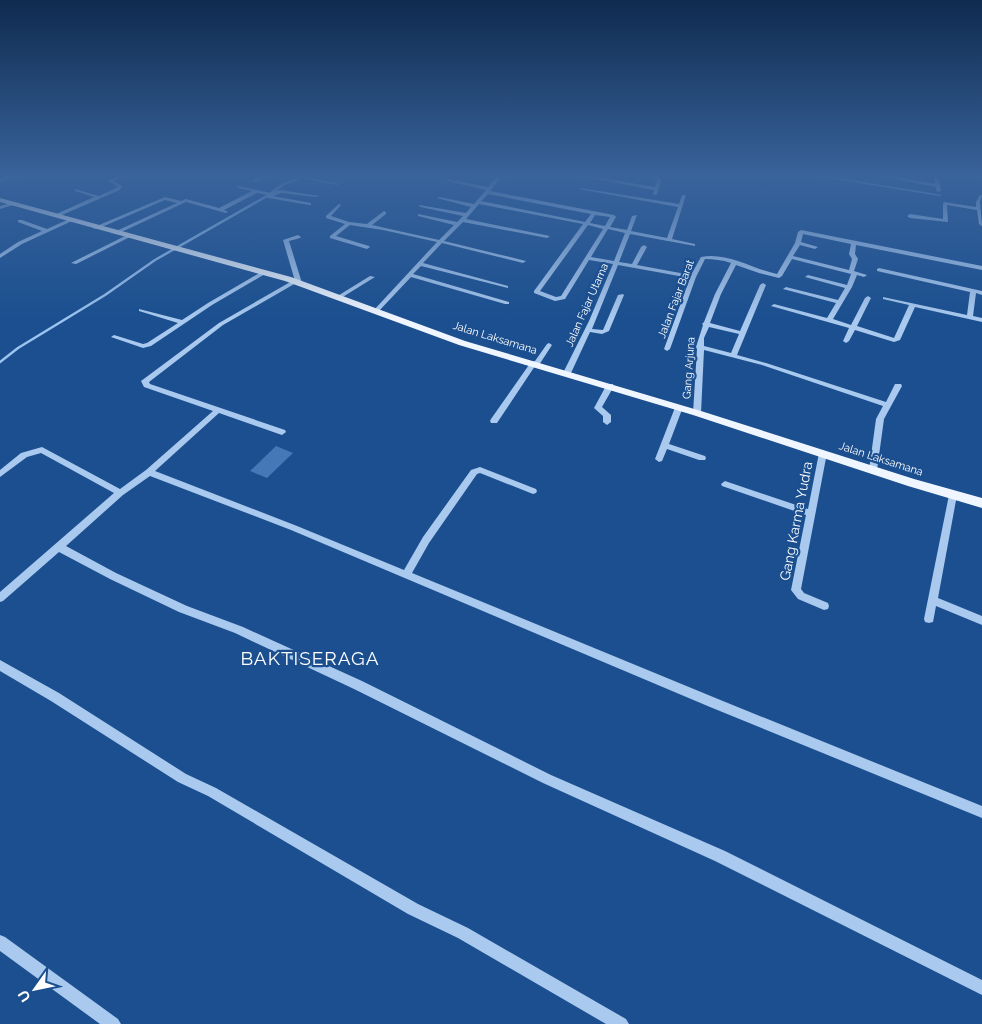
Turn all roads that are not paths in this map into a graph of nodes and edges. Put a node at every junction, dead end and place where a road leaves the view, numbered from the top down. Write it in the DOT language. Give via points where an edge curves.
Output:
graph roads {
  1 [pos="28,224"];
  2 [pos="61,224"];
  3 [pos="81,224"];
  4 [pos="104,224"];
  5 [pos="134,224"];
  6 [pos="348,224"];
  7 [pos="357,224"];
  8 [pos="459,224"];
  9 [pos="483,224"];
  10 [pos="580,224"];
  11 [pos="609,224"];
  12 [pos="633,224"];
  13 [pos="674,224"];
  14 [pos="369,225"];
  15 [pos="586,225"];
  16 [pos="94,228"];
  17 [pos="606,229"];
  18 [pos="47,231"];
  19 [pos="115,233"];
  20 [pos="630,233"];
  21 [pos="547,236"];
  22 [pos="127,237"];
  23 [pos="298,237"];
  24 [pos="669,240"];
  25 [pos="440,242"];
  26 [pos="798,243"];
  27 [pos="854,243"];
  28 [pos="693,245"];
  29 [pos="367,247"];
  30 [pos="644,247"];
  31 [pos="815,247"];
  32 [pos="0,256"];
  33 [pos="704,257"];
  34 [pos="790,257"];
  35 [pos="589,258"];
  36 [pos="523,261"];
  37 [pos="74,263"];
  38 [pos="617,263"];
  39 [pos="734,263"];
  40 [pos="420,264"];
  41 [pos="634,265"];
  42 [pos="982,268"];
  43 [pos="879,270"];
  44 [pos="853,272"];
  45 [pos="263,273"];
  46 [pos="864,274"];
  47 [pos="410,275"];
  48 [pos="372,277"];
  49 [pos="693,277"];
  50 [pos="808,277"];
  51 [pos="296,282"];
  52 [pos="763,286"];
  53 [pos="506,287"];
  54 [pos="849,287"];
  55 [pos="786,289"];
  56 [pos="973,291"];
  57 [pos="982,293"];
  58 [pos="621,295"];
  59 [pos="339,297"];
  60 [pos="868,298"];
  61 [pos="886,298"];
  62 [pos="839,302"];
  63 [pos="507,303"];
  64 [pos="913,304"];
  65 [pos="774,306"];
  66 [pos="142,310"];
  67 [pos="376,312"];
  68 [pos="970,316"];
  69 [pos="829,320"];
  70 [pos="982,320"];
  71 [pos="183,322"];
  72 [pos="705,324"];
  73 [pos="852,328"];
  74 [pos="588,330"];
  75 [pos="742,333"];
  76 [pos="114,337"];
  77 [pos="846,342"];
  78 [pos="549,345"];
  79 [pos="699,348"];
  80 [pos="667,349"];
  81 [pos="733,356"];
  82 [pos="535,363"];
  83 [pos="567,373"];
  84 [pos="610,386"];
  85 [pos="898,386"];
  86 [pos="888,405"];
  87 [pos="679,407"];
  88 [pos="218,410"];
  89 [pos="697,413"];
  90 [pos="494,421"];
  91 [pos="606,422"];
  92 [pos="282,432"];
  93 [pos="664,445"];
  94 [pos="823,454"];
  95 [pos="702,458"];
  96 [pos="659,459"];
  97 [pos="873,470"];
  98 [pos="150,472"];
  99 [pos="0,474"];
  100 [pos="725,484"];
  101 [pos="533,491"];
  102 [pos="120,493"];
  103 [pos="953,495"];
  104 [pos="982,503"];
  105 [pos="812,514"];
  106 [pos="59,547"];
  107 [pos="406,575"];
  108 [pos="0,598"];
  109 [pos="933,600"];
  110 [pos="824,606"];
  111 [pos="929,619"];
  112 [pos="982,621"];
  113 [pos="0,665"];
  114 [pos="982,812"];
  115 [pos="0,942"];
  116 [pos="982,988"];
  117 [pos="113,1024"];
  118 [pos="621,1024"];
  1 -- 18 [label="street"];
  2 -- 18 [label="street"];
  3 -- 16 [label="main road, Jalan Laksamana"];
  4 -- 16 [label="street"];
  5 -- 19 [label="street"];
  6 -- 29 [label="street" via="332,236"];
  7 -- 14 [label="street"];
  8 -- 25 [label="street"];
  9 -- 21 [label="street"];
  10 -- 15 [label="street"];
  11 -- 17 [label="street"];
  12 -- 20 [label="street, Jalan Fajar Utama"];
  13 -- 24 [label="street"];
  14 -- 25 [label="street"];
  15 -- 17 [label="street"];
  15 -- 35 [label="street" via="536,292 563,298"];
  16 -- 19 [label="main road, Jalan Laksamana"];
  17 -- 20 [label="street"];
  17 -- 35 [label="street"];
  18 -- 32 [label="street"];
  19 -- 22 [label="main road, Jalan Laksamana"];
  20 -- 24 [label="street"];
  20 -- 38 [label="street, Jalan Fajar Utama"];
  22 -- 37 [label="street"];
  22 -- 45 [label="main road, Jalan Laksamana"];
  23 -- 51 [label="street" via="286,240"];
  24 -- 28 [label="street"];
  25 -- 36 [label="street"];
  25 -- 40 [label="street"];
  26 -- 27 [label="street" via="802,232"];
  26 -- 31 [label="street"];
  26 -- 34 [label="street"];
  27 -- 42 [label="street"];
  27 -- 44 [label="street"];
  30 -- 41 [label="street"];
  33 -- 39 [label="street"];
  33 -- 49 [label="street, Jalan Fajar Barat"];
  34 -- 39 [label="street" via="778,276"];
  34 -- 44 [label="street"];
  35 -- 38 [label="street"];
  38 -- 41 [label="street"];
  38 -- 74 [label="street, Jalan Fajar Utama"];
  39 -- 72 [label="street"];
  40 -- 47 [label="street"];
  40 -- 53 [label="street"];
  41 -- 49 [label="street"];
  43 -- 56 [label="street"];
  44 -- 46 [label="street"];
  44 -- 54 [label="street"];
  45 -- 51 [label="main road, Jalan Laksamana"];
  45 -- 71 [label="street"];
  47 -- 63 [label="street"];
  47 -- 67 [label="street"];
  48 -- 59 [label="street"];
  49 -- 80 [label="street, Jalan Fajar Barat"];
  50 -- 54 [label="street"];
  51 -- 59 [label="main road, Jalan Laksamana"];
  51 -- 88 [label="street" via="221,324 146,379 148,385"];
  52 -- 75 [label="street"];
  54 -- 62 [label="street"];
  55 -- 62 [label="street"];
  56 -- 57 [label="street"];
  56 -- 68 [label="street"];
  58 -- 74 [label="street" via="606,331"];
  59 -- 67 [label="main road, Jalan Laksamana"];
  60 -- 73 [label="street"];
  61 -- 64 [label="street"];
  62 -- 69 [label="street"];
  64 -- 68 [label="street"];
  64 -- 73 [label="street" via="896,340"];
  65 -- 69 [label="street"];
  66 -- 71 [label="street"];
  67 -- 82 [label="main road, Jalan Laksamana" via="462,343"];
  68 -- 70 [label="street"];
  69 -- 73 [label="street"];
  71 -- 76 [label="street" via="145,346"];
  72 -- 75 [label="street, Gang Arjuna"];
  72 -- 79 [label="street, Gang Arjuna"];
  73 -- 77 [label="street"];
  74 -- 83 [label="street, Jalan Fajar Utama"];
  75 -- 81 [label="street"];
  78 -- 82 [label="street"];
  79 -- 81 [label="street"];
  79 -- 89 [label="street, Gang Arjuna"];
  81 -- 86 [label="street"];
  82 -- 83 [label="main road, Jalan Laksamana"];
  82 -- 90 [label="street"];
  83 -- 84 [label="main road, Jalan Laksamana"];
  84 -- 87 [label="main road, Jalan Laksamana"];
  84 -- 91 [label="street" via="598,408 607,415"];
  85 -- 86 [label="street"];
  86 -- 97 [label="street" via="880,419"];
  87 -- 89 [label="main road, Jalan Laksamana"];
  87 -- 93 [label="street"];
  88 -- 92 [label="street"];
  88 -- 98 [label="street"];
  89 -- 94 [label="main road, Jalan Laksamana"];
  93 -- 95 [label="street"];
  93 -- 96 [label="street"];
  94 -- 97 [label="main road, Jalan Laksamana"];
  94 -- 105 [label="street, Gang Karma Yudra"];
  97 -- 103 [label="main road, Jalan Laksamana"];
  98 -- 102 [label="street"];
  98 -- 107 [label="street"];
  99 -- 102 [label="street" via="24,455 42,450"];
  100 -- 105 [label="street"];
  101 -- 107 [label="street" via="480,470 474,472 426,540"];
  102 -- 106 [label="street"];
  103 -- 104 [label="main road, Jalan Laksamana"];
  103 -- 109 [label="street"];
  105 -- 110 [label="street, Gang Karma Yudra" via="796,590 801,596"];
  106 -- 108 [label="street"];
  106 -- 116 [label="street" via="183,609 282,649 547,779 720,856"];
  107 -- 114 [label="street"];
  109 -- 111 [label="street"];
  109 -- 112 [label="street"];
  113 -- 118 [label="street" via="182,778"];
  115 -- 117 [label="street"];
}
